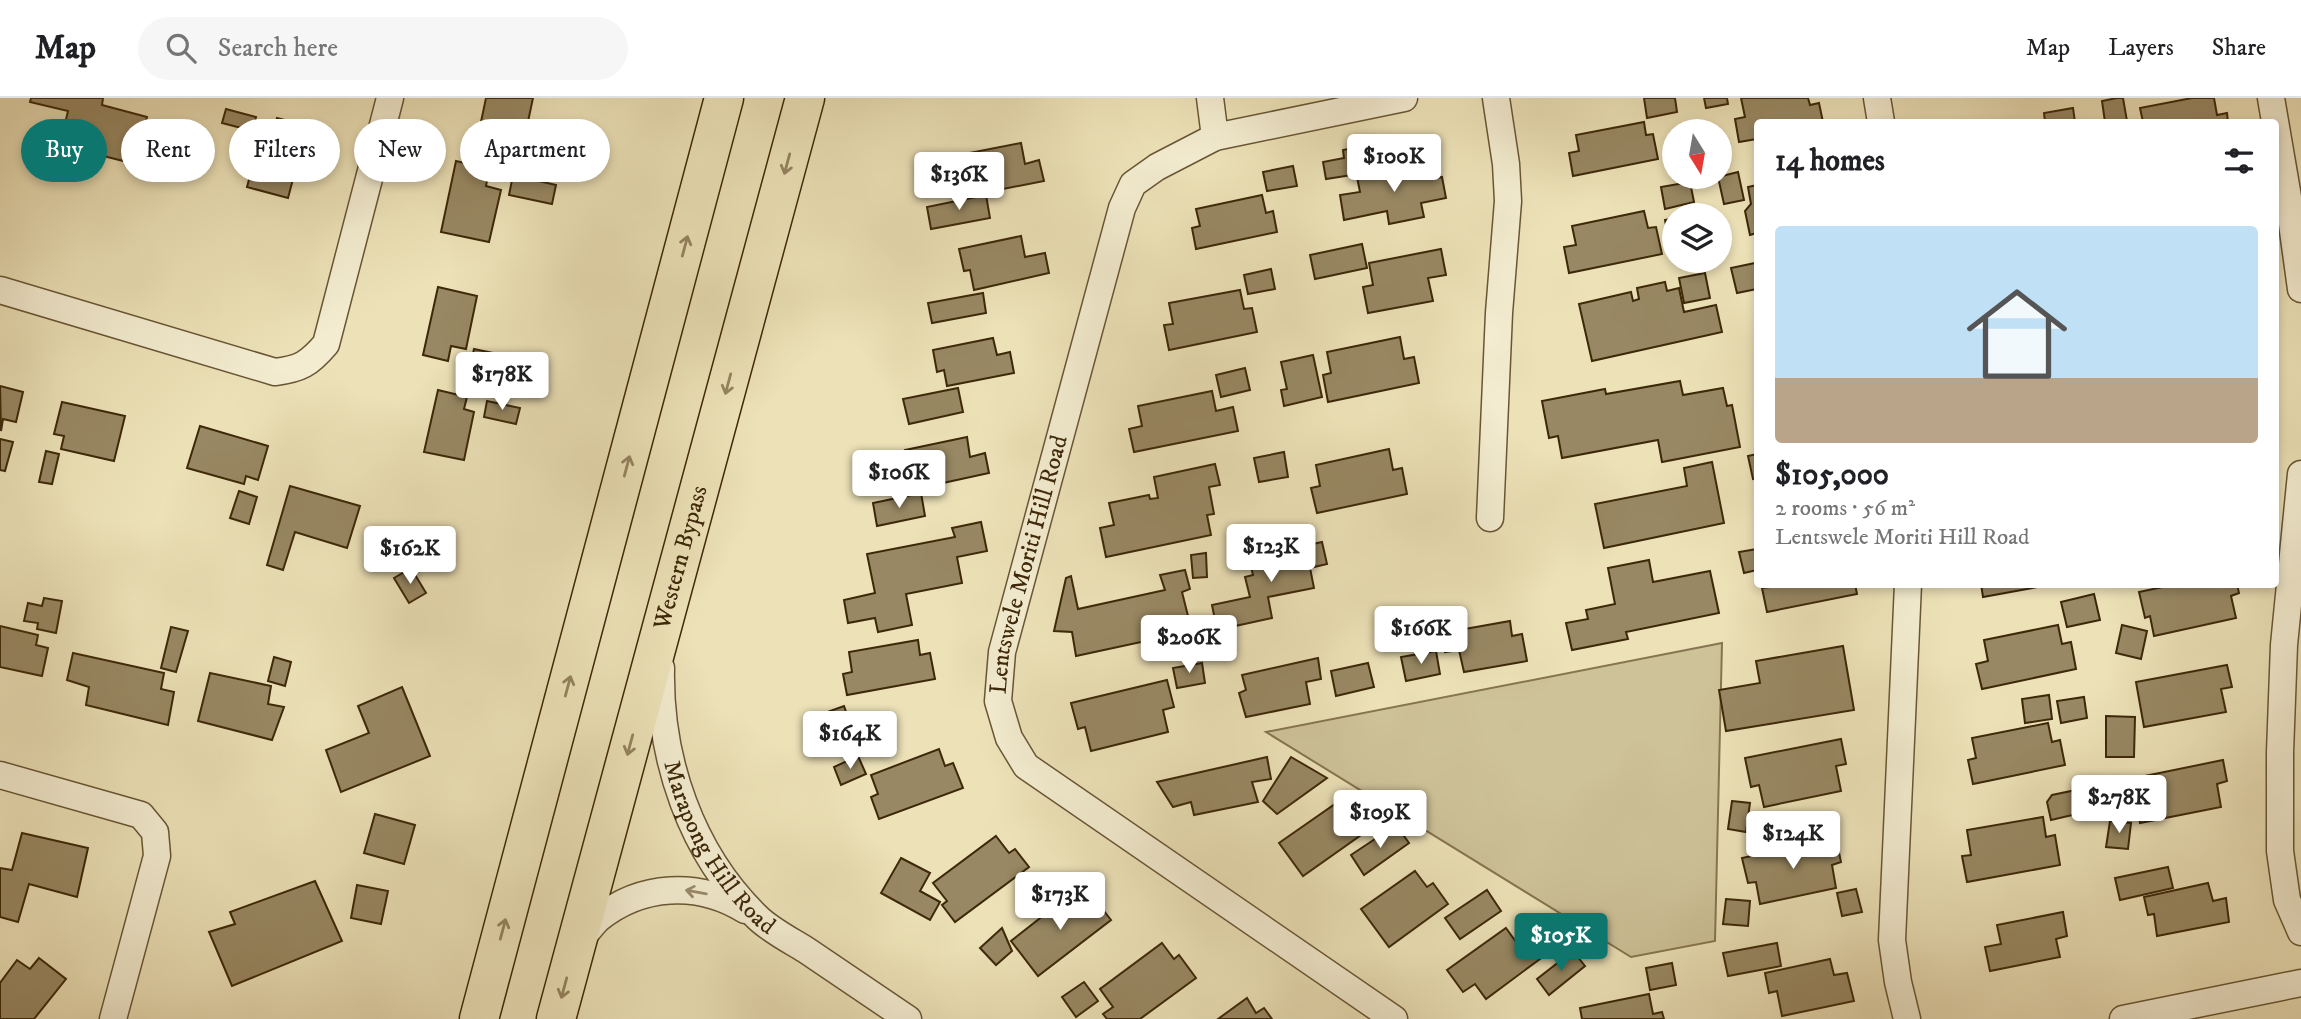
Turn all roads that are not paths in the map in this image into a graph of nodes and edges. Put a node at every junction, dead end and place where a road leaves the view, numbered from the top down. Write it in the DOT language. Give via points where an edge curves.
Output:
graph roads {
  1 [pos="390,98"];
  2 [pos="724,98"];
  3 [pos="805,98"];
  4 [pos="1210,98"];
  5 [pos="1404,98"];
  6 [pos="1496,98"];
  7 [pos="1877,98"];
  8 [pos="2271,98"];
  9 [pos="1880,119"];
  10 [pos="2275,119"];
  11 [pos="1215,136"];
  12 [pos="2279,145"];
  13 [pos="2301,289"];
  14 [pos="0,290"];
  15 [pos="2301,474"];
  16 [pos="1490,519"];
  17 [pos="1909,588"];
  18 [pos="670,601"];
  19 [pos="0,775"];
  20 [pos="758,919"];
  21 [pos="2301,932"];
  22 [pos="575,947"];
  23 [pos="2301,983"];
  24 [pos="2177,1013"];
  25 [pos="113,1019"];
  26 [pos="479,1019"];
  27 [pos="556,1019"];
  28 [pos="908,1019"];
  29 [pos="1394,1019"];
  30 [pos="1907,1019"];
  31 [pos="2123,1019"];
  1 -- 14 [label="street" via="326,344 297,369 275,372"];
  26 -- 2 [label="highway, one-way"];
  3 -- 18 [label="highway, Western Bypass, one-way"];
  4 -- 11 [label="street"];
  5 -- 11 [label="street, Lentswele Moriti Hill Road"];
  6 -- 16 [label="street" via="1508,201"];
  7 -- 9 [label="street"];
  8 -- 10 [label="street"];
  11 -- 29 [label="street, Lentswele Moriti Hill Road" via="1133,184 1122,208 1002,652 998,701 1009,738 1026,766"];
  12 -- 13 [label="street"];
  15 -- 21 [label="street" via="2284,645 2280,752 2280,851 2287,900"];
  17 -- 30 [label="street" via="1892,940"];
  18 -- 20 [label="street, Marapong Hill Road" via="661,698 667,748 700,839 726,881"];
  18 -- 22 [label="highway, Western Bypass, one-way"];
  19 -- 25 [label="street" via="141,815 155,832 157,856"];
  20 -- 22 [label="street, one-way" via="728,900 695,890 659,890 626,900 597,920"];
  20 -- 28 [label="street, Marapong Hill Road"];
  22 -- 27 [label="highway, Western Bypass, one-way"];
  23 -- 24 [label="street"];
  24 -- 31 [label="street"];
}
